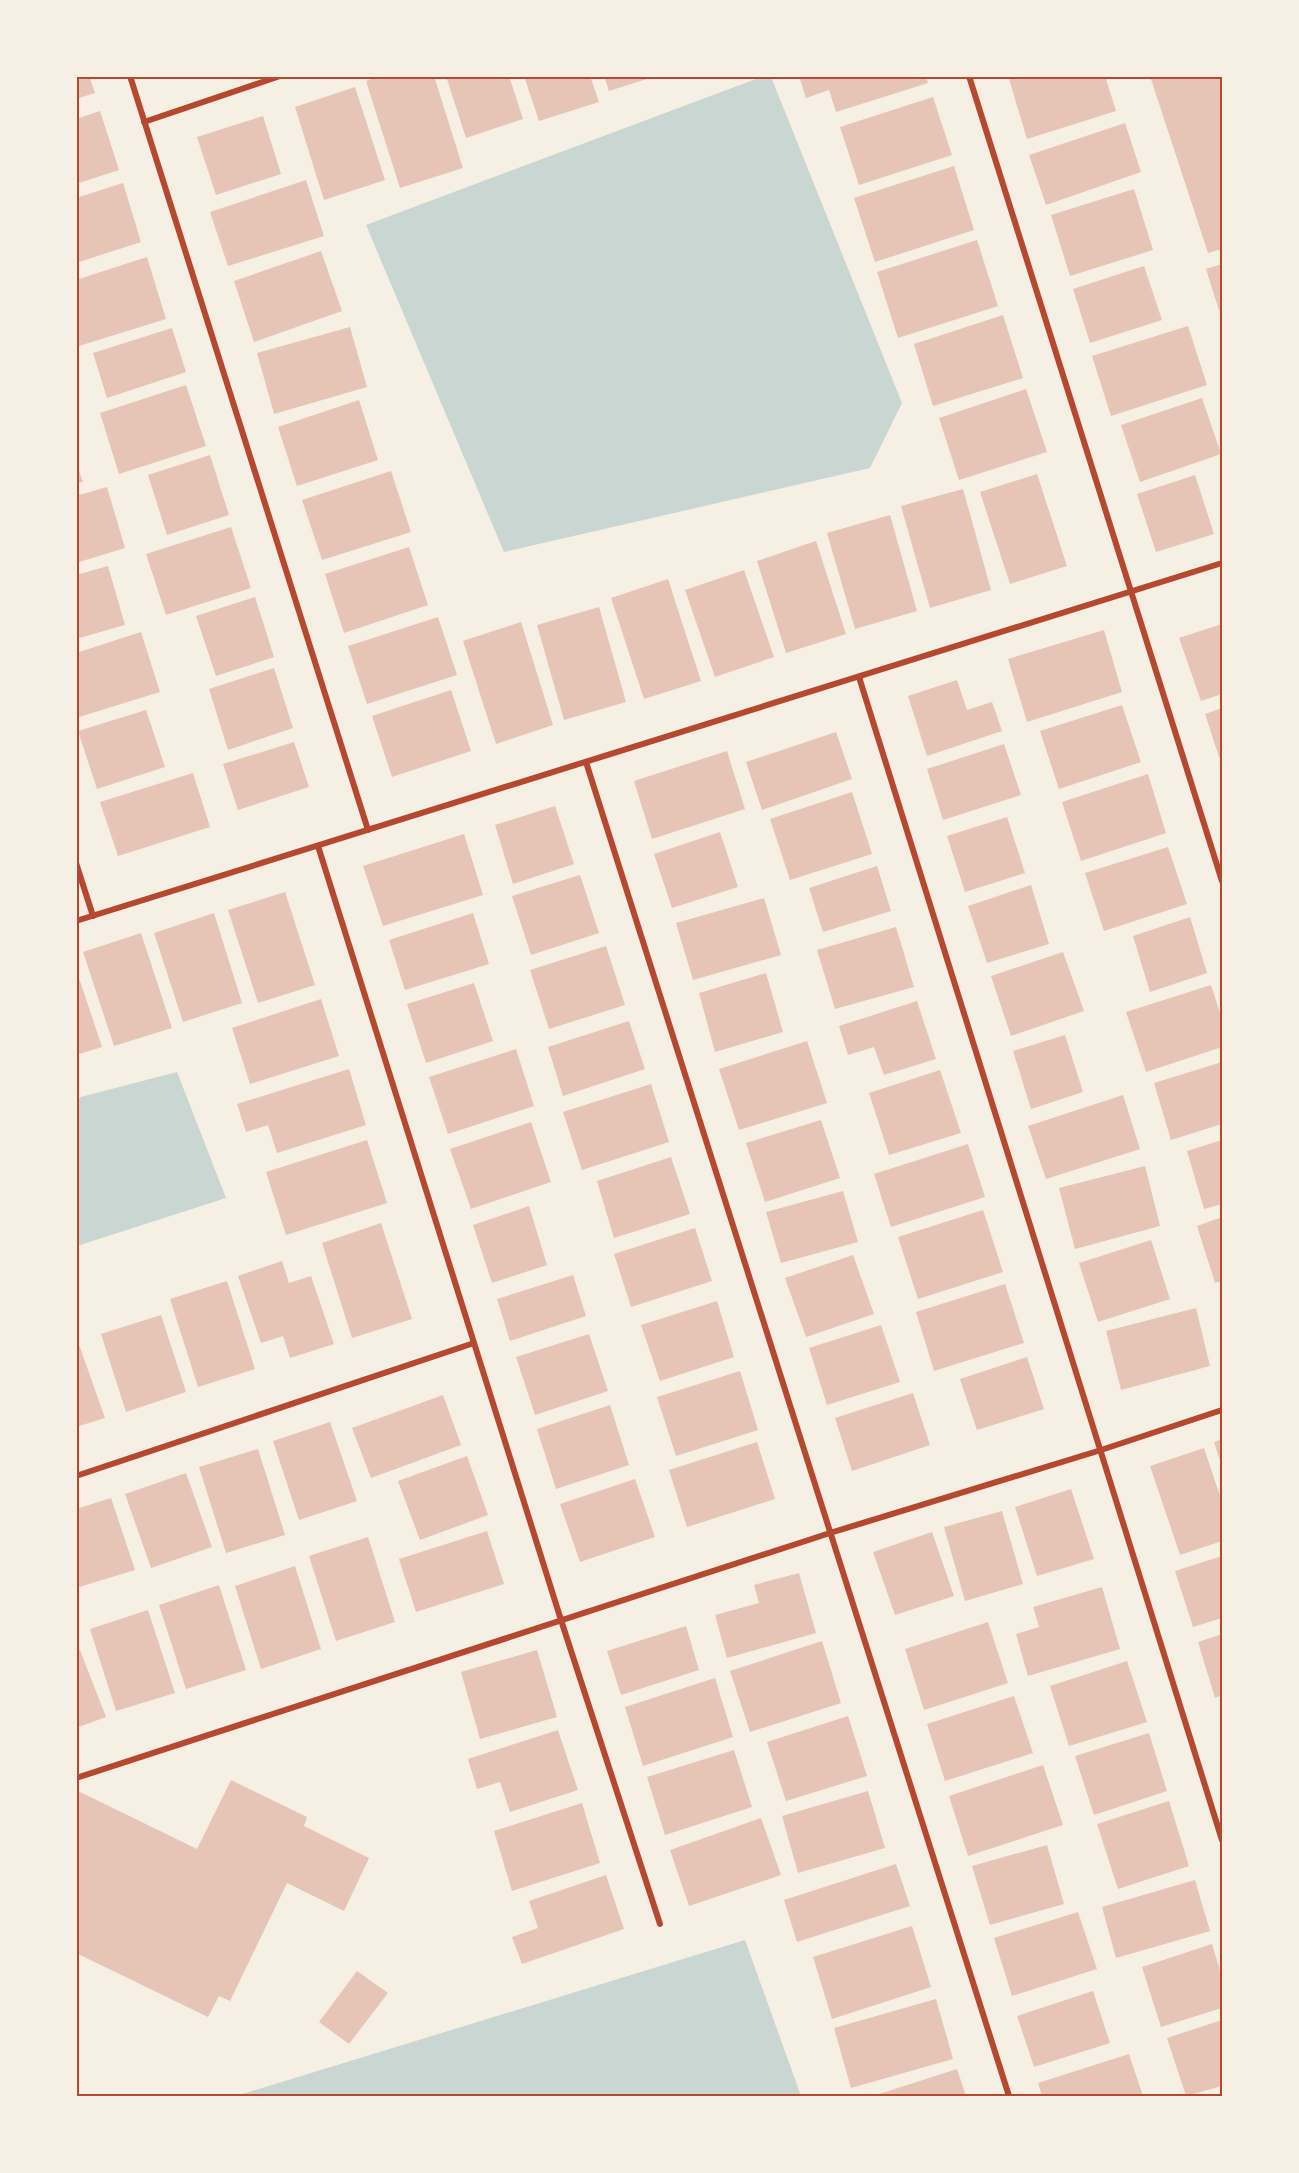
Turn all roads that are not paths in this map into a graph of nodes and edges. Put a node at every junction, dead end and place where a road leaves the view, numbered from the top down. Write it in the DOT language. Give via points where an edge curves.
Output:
graph roads {
  1 [pos="130,76"];
  2 [pos="280,76"];
  3 [pos="969,76"];
  4 [pos="144,122"];
  5 [pos="1222,563"];
  6 [pos="1132,592"];
  7 [pos="859,677"];
  8 [pos="586,762"];
  9 [pos="368,830"];
  10 [pos="318,846"];
  11 [pos="76,863"];
  12 [pos="1222,881"];
  13 [pos="93,916"];
  14 [pos="76,921"];
  15 [pos="474,1343"];
  16 [pos="1222,1410"];
  17 [pos="1101,1450"];
  18 [pos="76,1476"];
  19 [pos="830,1533"];
  20 [pos="561,1620"];
  21 [pos="76,1778"];
  22 [pos="1222,1840"];
  23 [pos="660,1924"];
  24 [pos="1009,2097"];
  1 -- 4 [label="street"];
  2 -- 4 [label="street"];
  3 -- 6 [label="street"];
  4 -- 9 [label="street"];
  5 -- 6 [label="street"];
  6 -- 7 [label="street"];
  6 -- 12 [label="street"];
  7 -- 8 [label="street"];
  7 -- 17 [label="street"];
  8 -- 9 [label="street"];
  8 -- 19 [label="street"];
  9 -- 10 [label="street"];
  10 -- 13 [label="street"];
  10 -- 15 [label="street"];
  11 -- 13 [label="street"];
  13 -- 14 [label="street"];
  15 -- 18 [label="street"];
  15 -- 20 [label="street"];
  16 -- 17 [label="street"];
  17 -- 19 [label="street"];
  17 -- 22 [label="street"];
  19 -- 20 [label="street"];
  19 -- 24 [label="street"];
  20 -- 21 [label="street"];
  20 -- 23 [label="street"];
}
